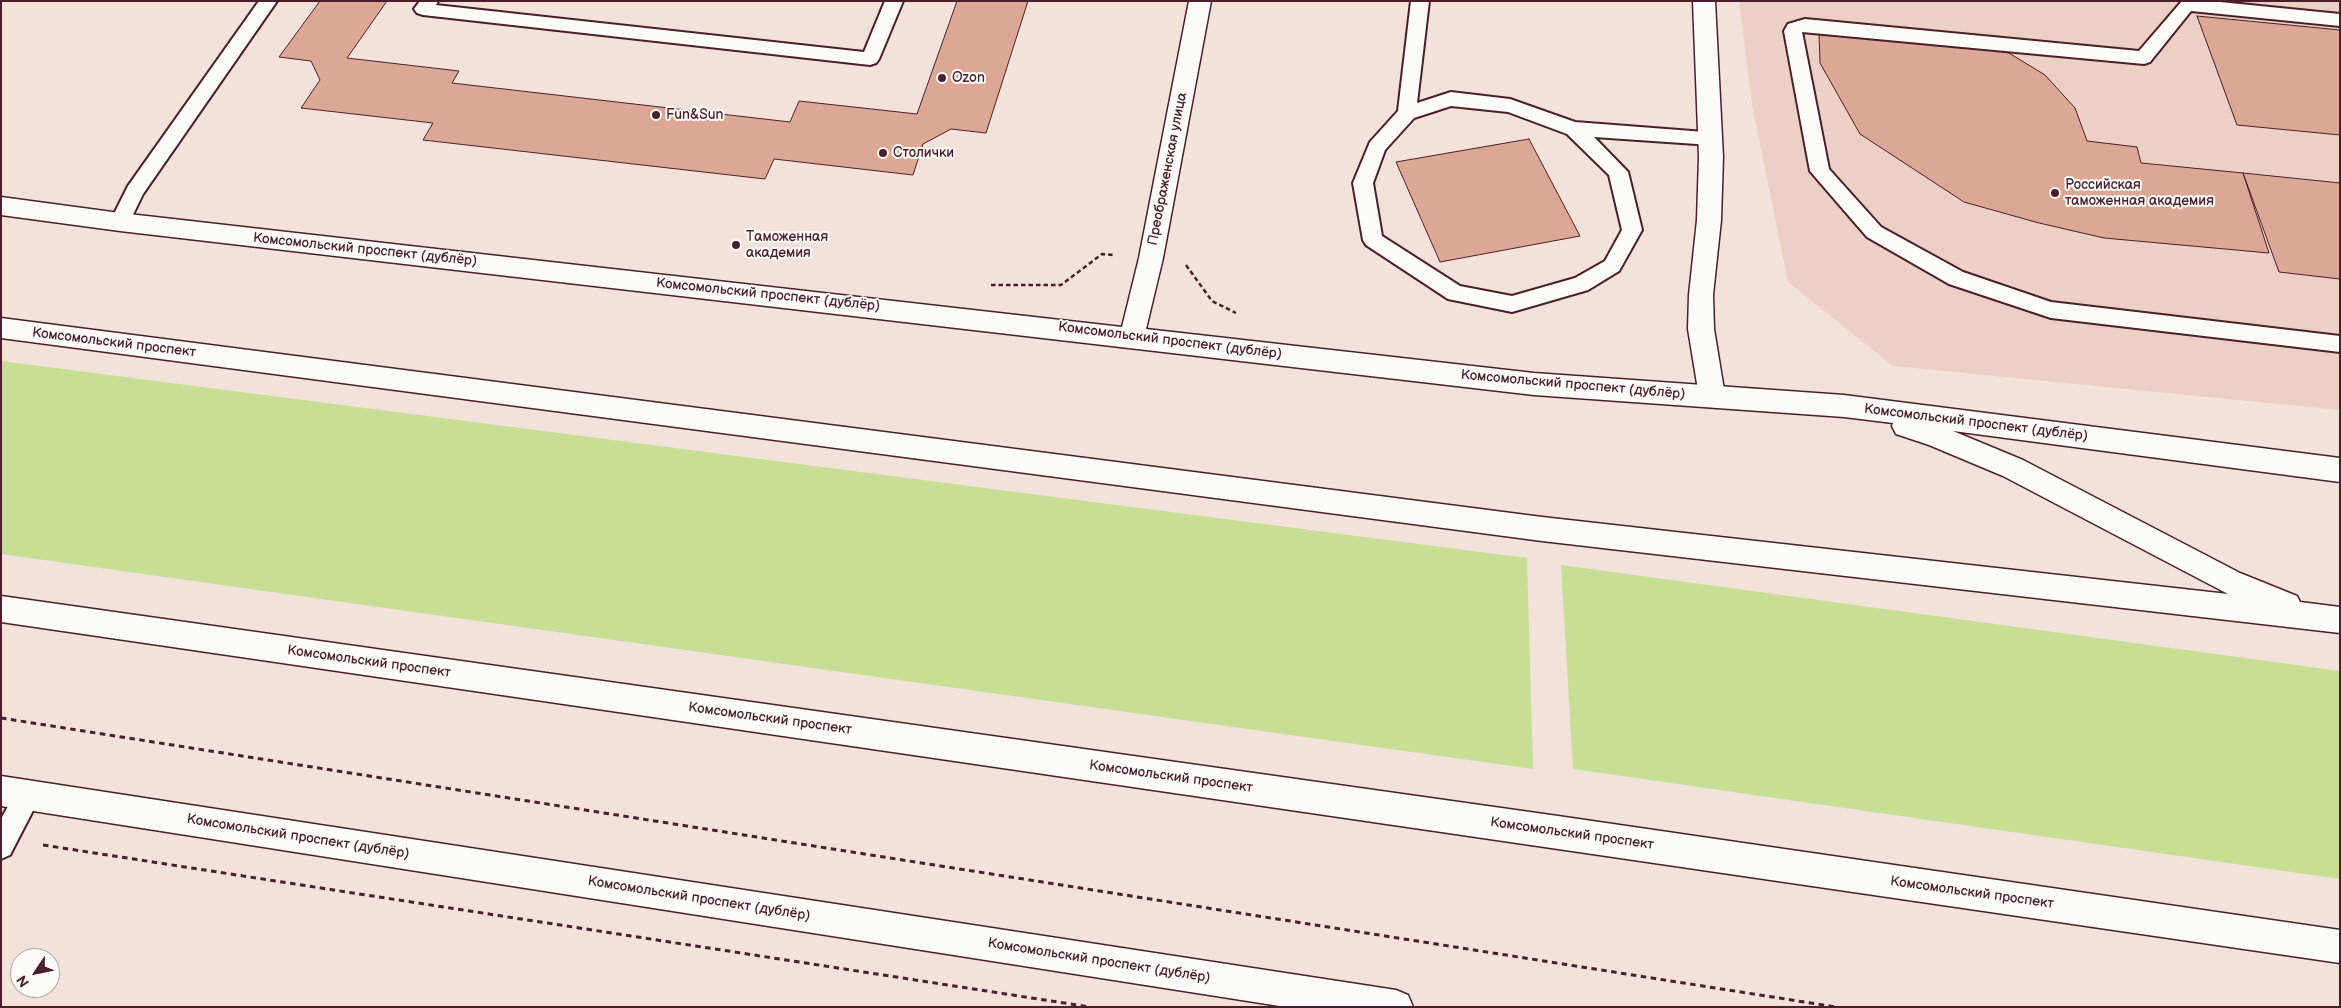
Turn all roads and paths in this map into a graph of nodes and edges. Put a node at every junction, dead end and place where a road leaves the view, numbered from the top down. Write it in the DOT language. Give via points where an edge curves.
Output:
graph roads {
  1 [pos="268,1"];
  2 [pos="429,1"];
  3 [pos="894,1"];
  4 [pos="1200,1"];
  5 [pos="1420,1"];
  6 [pos="1704,1"];
  7 [pos="2340,20"];
  8 [pos="1406,113"];
  9 [pos="1574,128"];
  10 [pos="1710,138"];
  11 [pos="1,206"];
  12 [pos="73,215"];
  13 [pos="120,222"];
  14 [pos="1,223"];
  15 [pos="1,328"];
  16 [pos="1132,337"];
  17 [pos="2340,344"];
  18 [pos="1712,396"];
  19 [pos="1844,406"];
  20 [pos="2340,470"];
  21 [pos="1,610"];
  22 [pos="2329,619"];
  23 [pos="1,718"];
  24 [pos="15,793"];
  25 [pos="3,843"];
  26 [pos="2340,947"];
  27 [pos="1062,1001"];
  28 [pos="1062,1007"];
  29 [pos="1090,1007"];
  30 [pos="1396,1007"];
  31 [pos="1836,1007"];
  1 -- 13 [label="lane" via="135,191"];
  2 -- 3 [label="lane" via="423,9 870,59"];
  4 -- 16 [label="main road, Преображенская улица" via="1151,258"];
  5 -- 8 [label="lane"];
  6 -- 10 [label="main road"];
  7 -- 17 [label="lane" via="2189,5 2144,58 1805,26 1793,31 1820,171 1874,232 1956,278 2052,310"];
  8 -- 9 [label="lane" via="1451,99 1510,106"];
  8 -- 9 [label="lane" via="1377,147 1363,183 1373,240 1455,293 1512,304 1581,284 1612,266 1632,230 1618,172"];
  9 -- 10 [label="lane"];
  10 -- 18 [label="main road" via="1709,220 1700,295 1701,329"];
  11 -- 12 [label="main road, Комсомольский проспект (дублёр)"];
  12 -- 13 [label="main road, Комсомольский проспект (дублёр)"];
  12 -- 14 [label="main road"];
  13 -- 16 [label="main road, Комсомольский проспект (дублёр)"];
  15 -- 22 [label="main road, Комсомольский проспект" via="1542,529"];
  16 -- 18 [label="main road, Комсомольский проспект (дублёр)" via="1534,384"];
  18 -- 19 [label="main road, Комсомольский проспект (дублёр)"];
  19 -- 20 [label="main road, Комсомольский проспект (дублёр)"];
  19 -- 22 [label="main road" via="1936,436 2013,468 2230,582"];
  21 -- 26 [label="main road, Комсомольский проспект" via="1568,833"];
  23 -- 31 [label="path"];
  24 -- 25 [label="lane"];
  24 -- 30 [label="main road, Комсомольский проспект (дублёр)"];
  25 -- 27 [label="path"];
  27 -- 28 [label="path"];
  27 -- 29 [label="path"];
}
